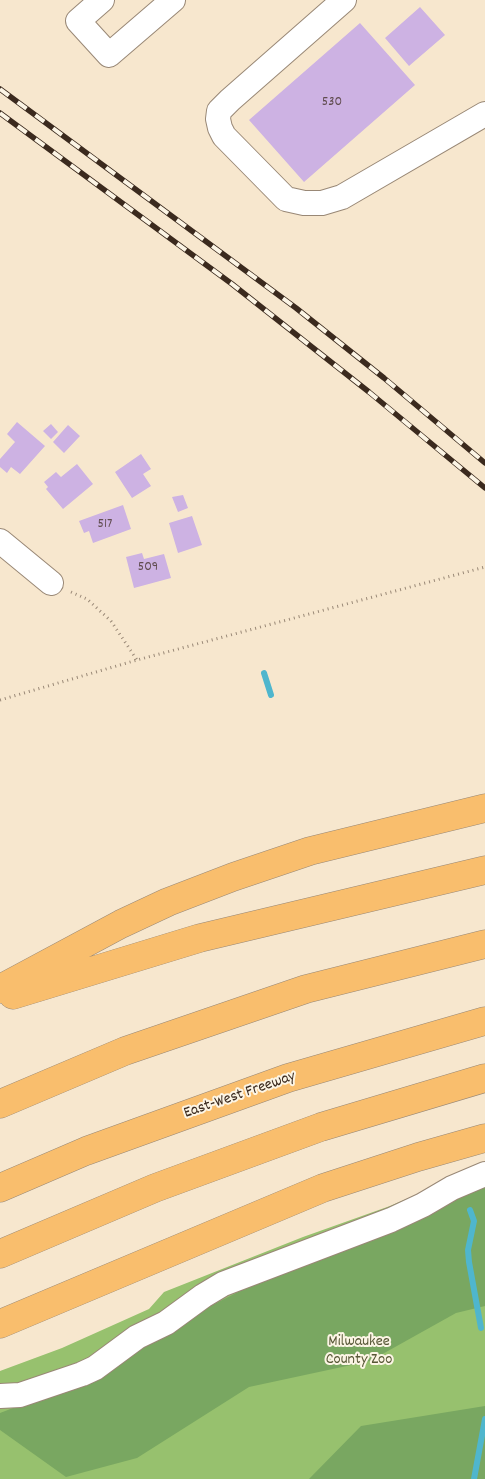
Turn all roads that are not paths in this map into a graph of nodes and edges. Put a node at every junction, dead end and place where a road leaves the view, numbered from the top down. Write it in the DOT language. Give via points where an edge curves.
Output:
graph roads {
  1 [pos="102,0"];
  2 [pos="173,0"];
  3 [pos="344,0"];
  4 [pos="485,114"];
  5 [pos="0,541"];
  6 [pos="51,583"];
  7 [pos="485,808"];
  8 [pos="485,870"];
  9 [pos="485,944"];
  10 [pos="0,989"];
  11 [pos="0,999"];
  12 [pos="485,1021"];
  13 [pos="485,1078"];
  14 [pos="485,1089"];
  15 [pos="439,1092"];
  16 [pos="0,1104"];
  17 [pos="485,1138"];
  18 [pos="485,1174"];
  19 [pos="0,1188"];
  20 [pos="0,1254"];
  21 [pos="0,1324"];
  22 [pos="0,1396"];
  1 -- 2 [label="street" via="78,20 109,56"];
  3 -- 4 [label="street" via="219,111 218,119 224,136 286,200 322,203 342,197"];
  5 -- 6 [label="street"];
  7 -- 10 [label="highway" via="326,847 233,877 121,924"];
  8 -- 11 [label="highway" via="200,938"];
  9 -- 16 [label="highway" via="306,989 125,1051"];
  12 -- 19 [label="highway, East-West Freeway" via="288,1078 86,1151"];
  13 -- 15 [label="highway"];
  14 -- 15 [label="highway"];
  15 -- 20 [label="highway" via="321,1127 155,1188"];
  17 -- 21 [label="highway" via="324,1188"];
  18 -- 22 [label="street" via="391,1220 231,1280 82,1374 24,1394"];
}
